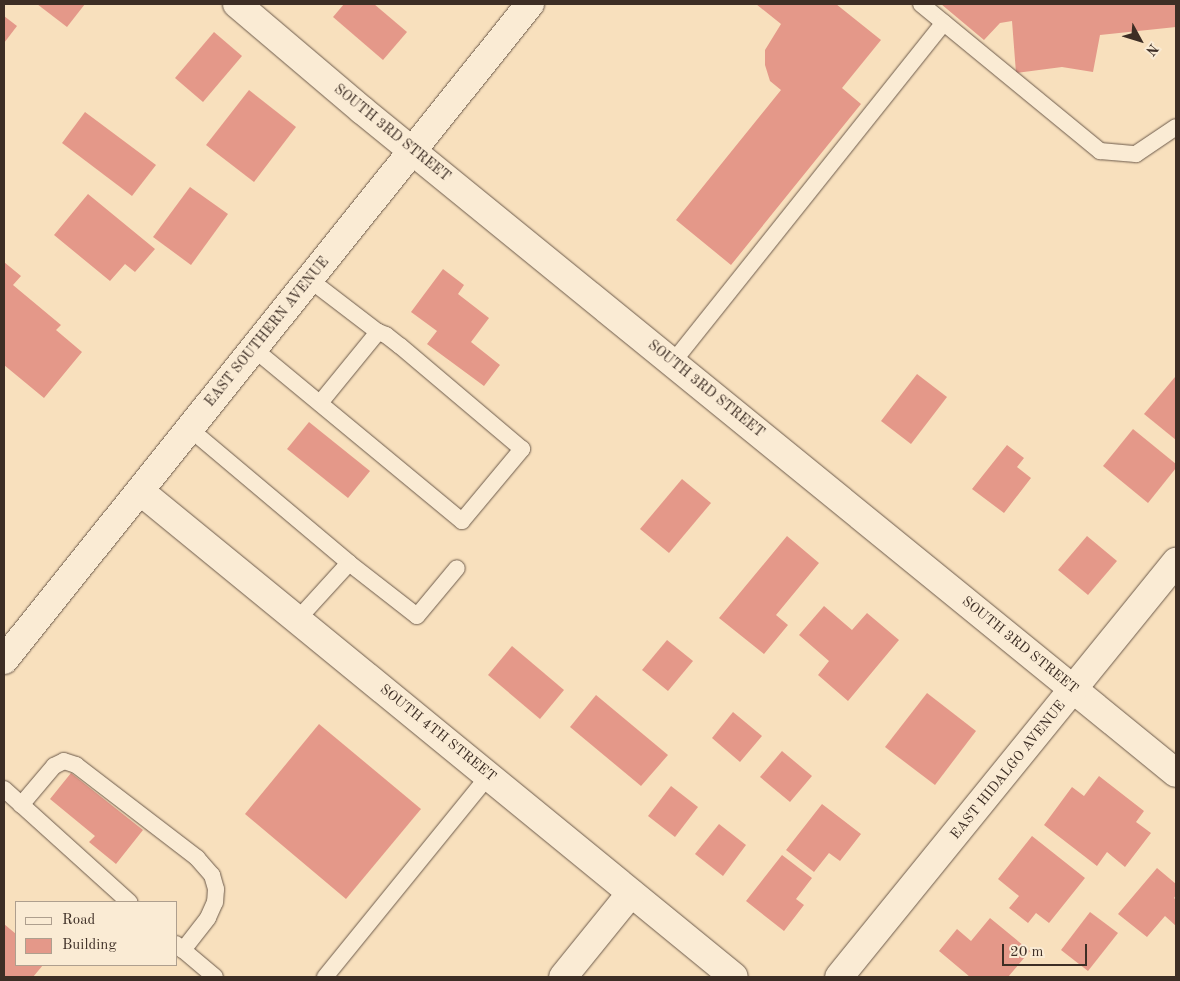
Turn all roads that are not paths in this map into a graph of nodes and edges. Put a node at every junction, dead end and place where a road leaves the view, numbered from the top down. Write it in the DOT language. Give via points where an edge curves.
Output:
graph roads {
  1 [pos="237,4"];
  2 [pos="530,4"];
  3 [pos="920,4"];
  4 [pos="944,23"];
  5 [pos="1176,127"];
  6 [pos="413,151"];
  7 [pos="309,279"];
  8 [pos="378,332"];
  9 [pos="254,349"];
  10 [pos="673,362"];
  11 [pos="320,402"];
  12 [pos="190,429"];
  13 [pos="140,491"];
  14 [pos="1176,562"];
  15 [pos="349,563"];
  16 [pos="458,568"];
  17 [pos="298,620"];
  18 [pos="4,660"];
  19 [pos="1073,689"];
  20 [pos="1176,773"];
  21 [pos="489,775"];
  22 [pos="4,789"];
  23 [pos="21,805"];
  24 [pos="631,893"];
  25 [pos="128,901"];
  26 [pos="180,947"];
  27 [pos="215,977"];
  28 [pos="325,977"];
  29 [pos="563,977"];
  30 [pos="734,977"];
  31 [pos="839,977"];
  1 -- 6 [label="street, SOUTH 3RD STREET"];
  2 -- 6 [label="street, EAST SOUTHERN AVENUE"];
  3 -- 4 [label="lane"];
  4 -- 5 [label="lane" via="1100,152 1136,154"];
  4 -- 10 [label="lane"];
  6 -- 7 [label="street, EAST SOUTHERN AVENUE"];
  6 -- 10 [label="street, SOUTH 3RD STREET"];
  7 -- 8 [label="lane"];
  7 -- 9 [label="street, EAST SOUTHERN AVENUE"];
  8 -- 11 [label="lane"];
  8 -- 11 [label="lane" via="400,346 522,449 462,520"];
  9 -- 11 [label="lane"];
  9 -- 12 [label="street, EAST SOUTHERN AVENUE"];
  10 -- 19 [label="street, SOUTH 3RD STREET"];
  12 -- 13 [label="street, EAST SOUTHERN AVENUE"];
  12 -- 15 [label="lane"];
  13 -- 17 [label="street, SOUTH 4TH STREET"];
  13 -- 18 [label="street, EAST SOUTHERN AVENUE"];
  14 -- 19 [label="street, EAST HIDALGO AVENUE"];
  15 -- 16 [label="lane" via="417,616"];
  15 -- 17 [label="lane"];
  17 -- 21 [label="street, SOUTH 4TH STREET"];
  19 -- 20 [label="street, SOUTH 3RD STREET"];
  19 -- 31 [label="street, EAST HIDALGO AVENUE"];
  21 -- 24 [label="street, SOUTH 4TH STREET"];
  21 -- 28 [label="lane"];
  22 -- 23 [label="lane"];
  23 -- 25 [label="lane"];
  23 -- 26 [label="lane" via="54,766 64,761 76,764 197,858 212,875 215,902 200,930"];
  24 -- 29 [label="street"];
  24 -- 30 [label="street, SOUTH 4TH STREET"];
  26 -- 27 [label="lane"];
}
